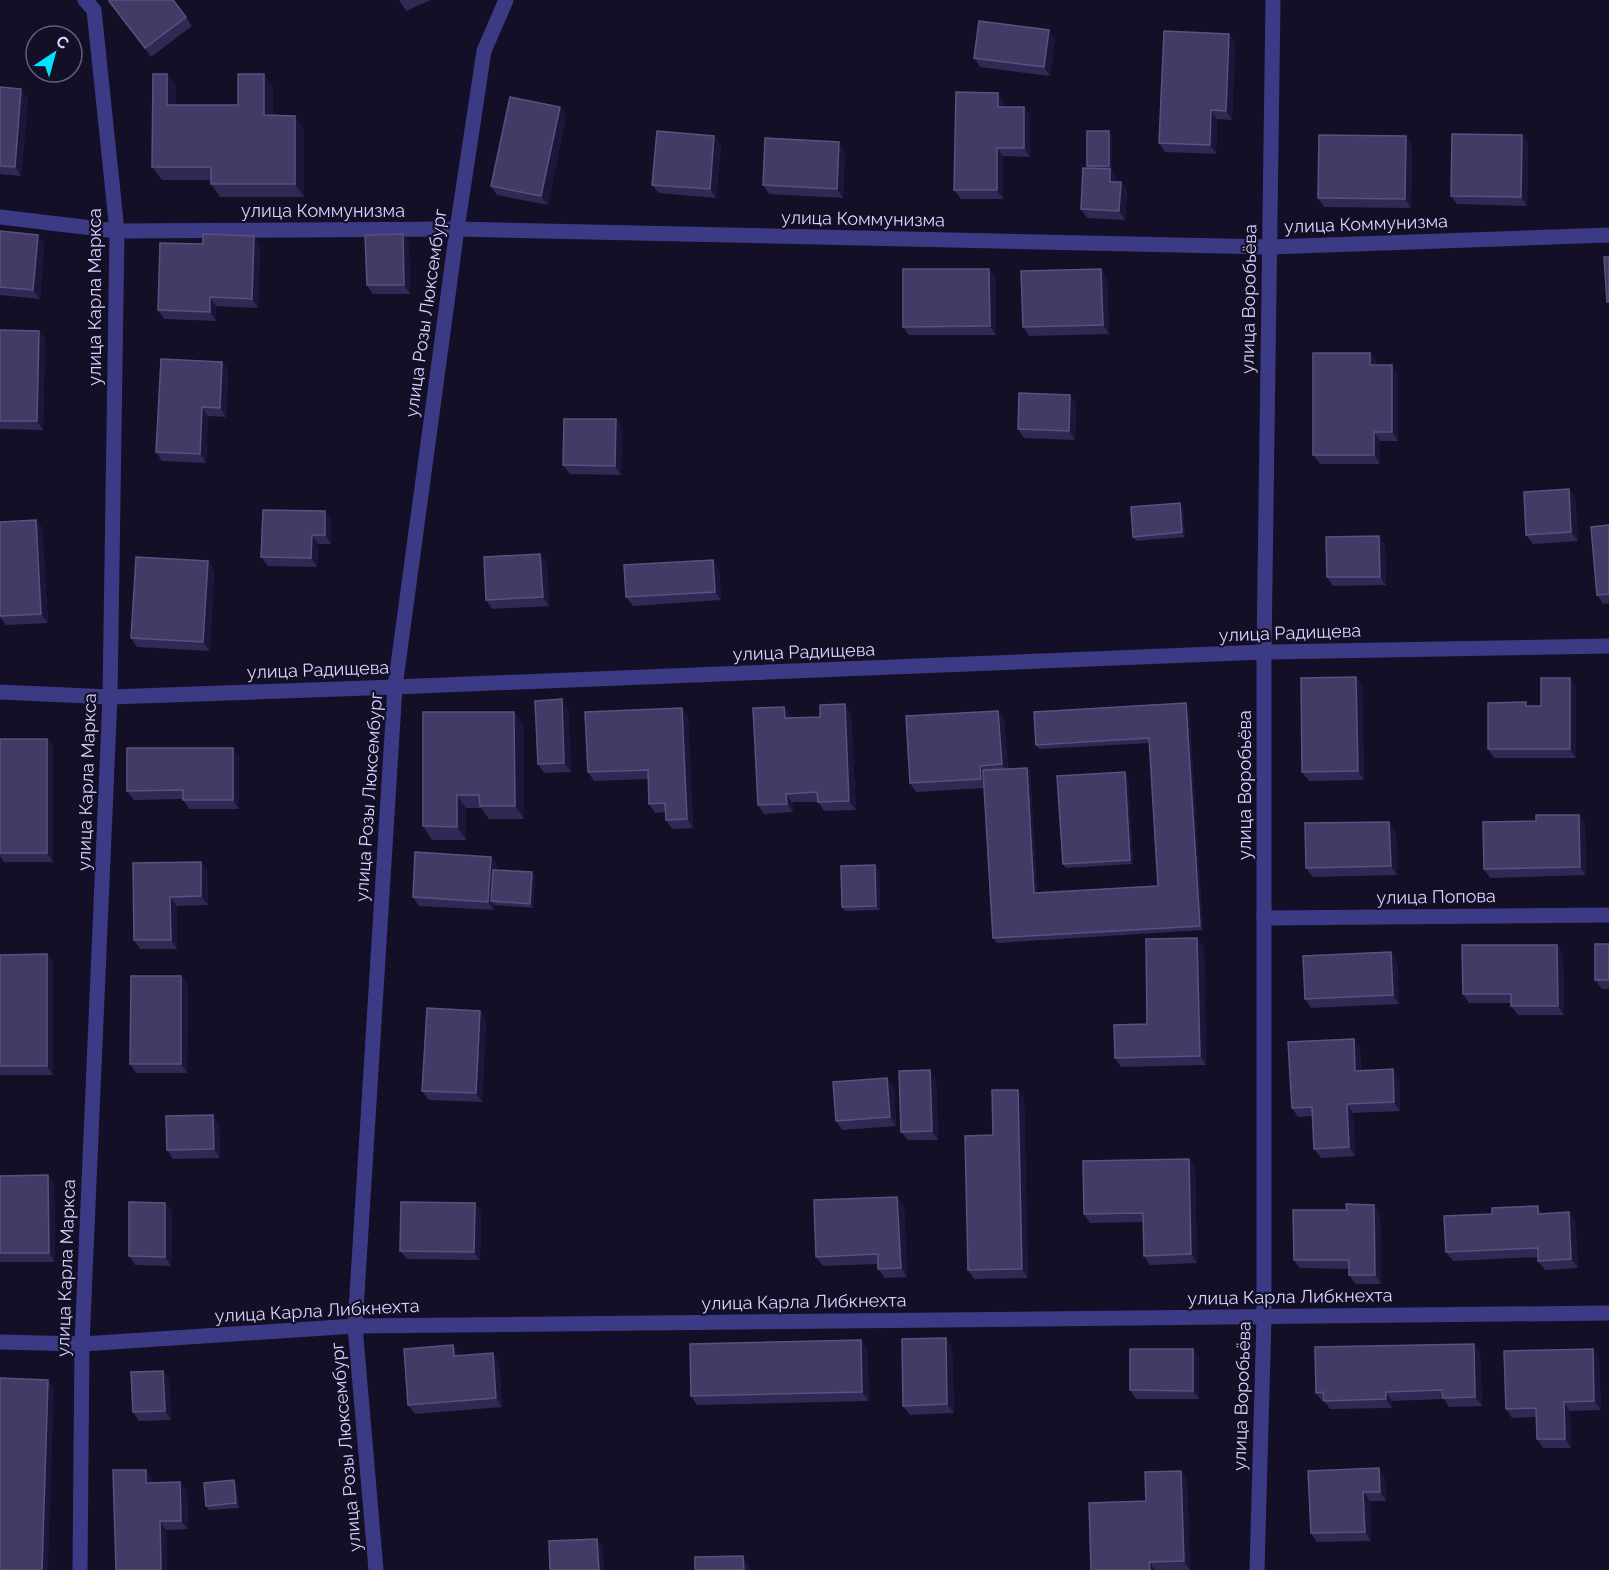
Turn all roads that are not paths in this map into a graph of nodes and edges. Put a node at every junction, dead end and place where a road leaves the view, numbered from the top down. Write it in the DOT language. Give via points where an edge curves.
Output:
graph roads {
  1 [pos="85,0"];
  2 [pos="506,0"];
  3 [pos="1273,0"];
  4 [pos="0,217"];
  5 [pos="457,230"];
  6 [pos="117,231"];
  7 [pos="1609,235"];
  8 [pos="1269,247"];
  9 [pos="1609,646"];
  10 [pos="1264,652"];
  11 [pos="395,687"];
  12 [pos="0,692"];
  13 [pos="110,697"];
  14 [pos="1609,915"];
  15 [pos="1264,918"];
  16 [pos="1609,1313"];
  17 [pos="1264,1317"];
  18 [pos="356,1326"];
  19 [pos="0,1342"];
  20 [pos="82,1344"];
  21 [pos="80,1570"];
  22 [pos="376,1570"];
  23 [pos="1257,1570"];
  1 -- 6 [label="street, улица Карла Маркса" via="94,10"];
  2 -- 5 [label="street, улица Розы Люксембург" via="484,51"];
  3 -- 8 [label="street, улица Воробьёва"];
  4 -- 6 [label="street, улица Коммунизма"];
  5 -- 6 [label="street, улица Коммунизма"];
  5 -- 8 [label="street, улица Коммунизма"];
  5 -- 11 [label="street, улица Розы Люксембург"];
  6 -- 13 [label="street, улица Карла Маркса"];
  7 -- 8 [label="street, улица Коммунизма"];
  8 -- 10 [label="street, улица Воробьёва"];
  9 -- 10 [label="street, улица Радищева"];
  10 -- 11 [label="street, улица Радищева"];
  10 -- 15 [label="street, улица Воробьёва"];
  11 -- 13 [label="street, улица Радищева"];
  11 -- 18 [label="street, улица Розы Люксембург"];
  12 -- 13 [label="street, улица Радищева"];
  13 -- 20 [label="street, улица Карла Маркса"];
  14 -- 15 [label="street, улица Попова"];
  15 -- 17 [label="street, улица Воробьёва"];
  16 -- 17 [label="street, улица Карла Либкнехта"];
  17 -- 18 [label="street, улица Карла Либкнехта"];
  17 -- 23 [label="street, улица Воробьёва"];
  18 -- 20 [label="street, улица Карла Либкнехта"];
  18 -- 22 [label="street, улица Розы Люксембург"];
  19 -- 20 [label="street, улица Карла Либкнехта"];
  20 -- 21 [label="street, улица Карла Маркса"];
}
